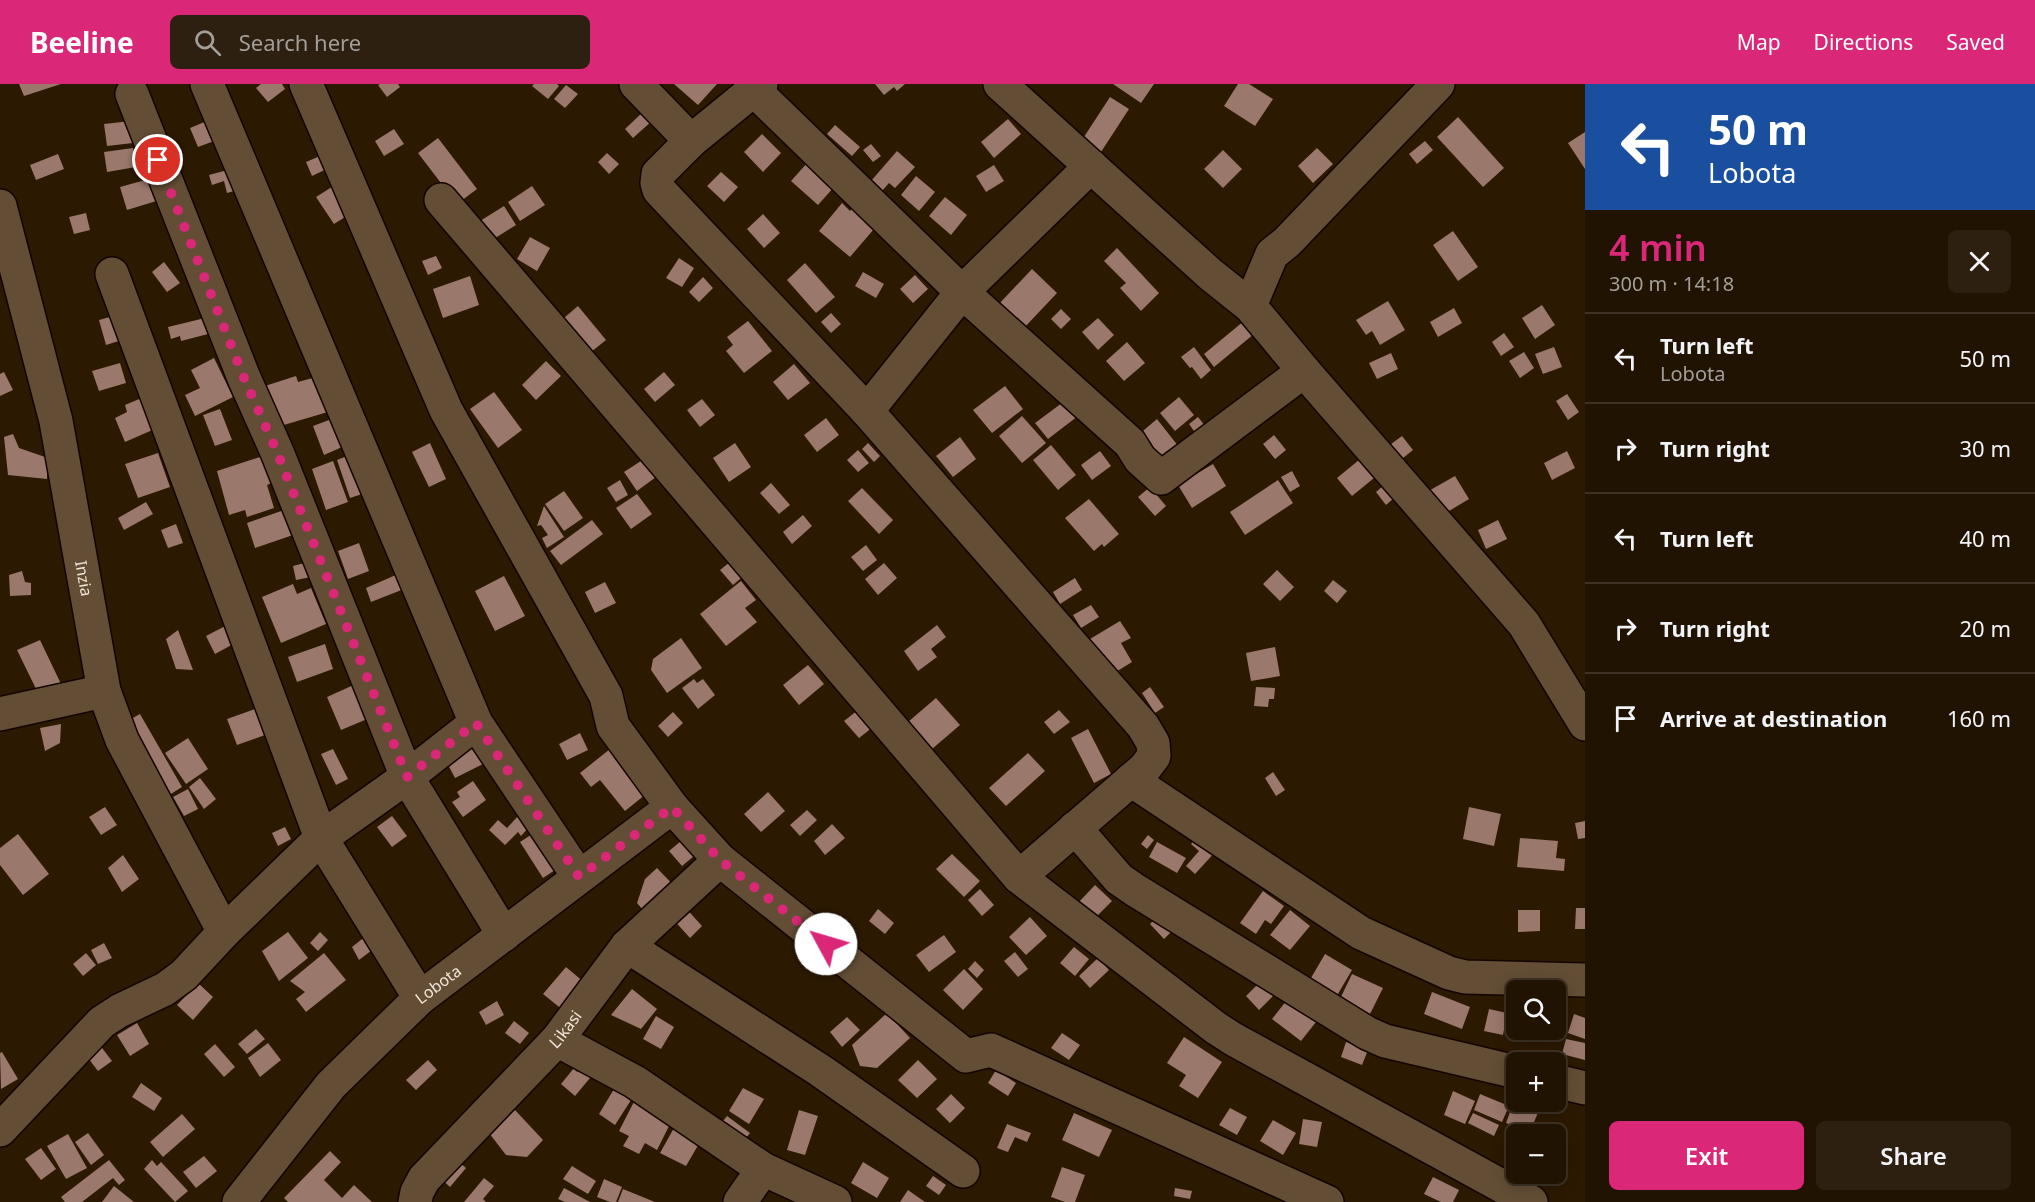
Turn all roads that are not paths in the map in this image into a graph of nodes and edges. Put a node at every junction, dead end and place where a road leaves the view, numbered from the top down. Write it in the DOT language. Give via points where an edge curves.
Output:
graph roads {
  1 [pos="207,84"];
  2 [pos="306,84"];
  3 [pos="636,84"];
  4 [pos="1000,84"];
  5 [pos="1438,84"];
  6 [pos="757,87"];
  7 [pos="132,94"];
  8 [pos="691,141"];
  9 [pos="1091,166"];
  10 [pos="441,200"];
  11 [pos="0,206"];
  12 [pos="112,274"];
  13 [pos="962,292"];
  14 [pos="1250,306"];
  15 [pos="1304,371"];
  16 [pos="867,411"];
  17 [pos="104,691"];
  18 [pos="0,714"];
  19 [pos="476,723"];
  20 [pos="1585,724"];
  21 [pos="407,777"];
  22 [pos="1131,780"];
  23 [pos="672,807"];
  24 [pos="1075,828"];
  25 [pos="321,838"];
  26 [pos="720,860"];
  27 [pos="579,877"];
  28 [pos="1019,877"];
  29 [pos="224,932"];
  30 [pos="504,935"];
  31 [pos="627,946"];
  32 [pos="1585,980"];
  33 [pos="420,998"];
  34 [pos="557,1040"];
  35 [pos="1506,1070"];
  36 [pos="1566,1084"];
  37 [pos="1585,1088"];
  38 [pos="0,1130"];
  39 [pos="763,1169"];
  40 [pos="963,1170"];
  41 [pos="239,1202"];
  42 [pos="416,1202"];
  43 [pos="740,1202"];
  44 [pos="835,1202"];
  45 [pos="1327,1202"];
  46 [pos="1531,1202"];
  1 -- 19 [label="lane"];
  2 -- 23 [label="lane" via="446,411 606,696 613,726"];
  3 -- 8 [label="lane"];
  4 -- 9 [label="lane"];
  5 -- 14 [label="lane" via="1272,254"];
  6 -- 8 [label="lane"];
  6 -- 13 [label="lane"];
  7 -- 21 [label="lane"];
  8 -- 16 [label="lane" via="658,174 659,190"];
  9 -- 13 [label="lane"];
  9 -- 14 [label="lane"];
  10 -- 28 [label="lane"];
  11 -- 17 [label="lane, Inzia" via="56,421"];
  12 -- 25 [label="lane"];
  13 -- 15 [label="lane" via="1130,443 1140,459 1161,478"];
  13 -- 16 [label="lane"];
  14 -- 15 [label="lane"];
  15 -- 20 [label="lane" via="1524,624"];
  16 -- 22 [label="lane" via="1143,726 1153,744 1154,756"];
  17 -- 18 [label="lane"];
  17 -- 29 [label="lane, Inzia" via="122,740"];
  19 -- 21 [label="lane"];
  19 -- 27 [label="lane"];
  21 -- 25 [label="lane"];
  21 -- 30 [label="lane"];
  22 -- 24 [label="lane"];
  22 -- 32 [label="lane" via="1361,933 1449,973 1465,977"];
  23 -- 26 [label="lane"];
  23 -- 27 [label="lane, Lobota"];
  24 -- 28 [label="lane"];
  24 -- 35 [label="lane" via="1119,879 1367,1033 1385,1041"];
  25 -- 29 [label="lane"];
  25 -- 33 [label="lane"];
  26 -- 31 [label="lane, Likasi"];
  26 -- 45 [label="lane" via="966,1056 991,1050"];
  27 -- 30 [label="lane, Lobota"];
  28 -- 46 [label="lane" via="1233,1039"];
  29 -- 38 [label="lane" via="184,975 102,1022"];
  30 -- 33 [label="lane, Lobota"];
  31 -- 34 [label="lane, Likasi"];
  31 -- 40 [label="lane" via="821,1071"];
  33 -- 41 [label="lane, Lobota" via="331,1085"];
  34 -- 39 [label="lane" via="635,1082"];
  34 -- 42 [label="lane, Likasi" via="424,1179"];
  36 -- 37 [label="lane"];
  39 -- 43 [label="lane"];
  39 -- 44 [label="lane"];
}
